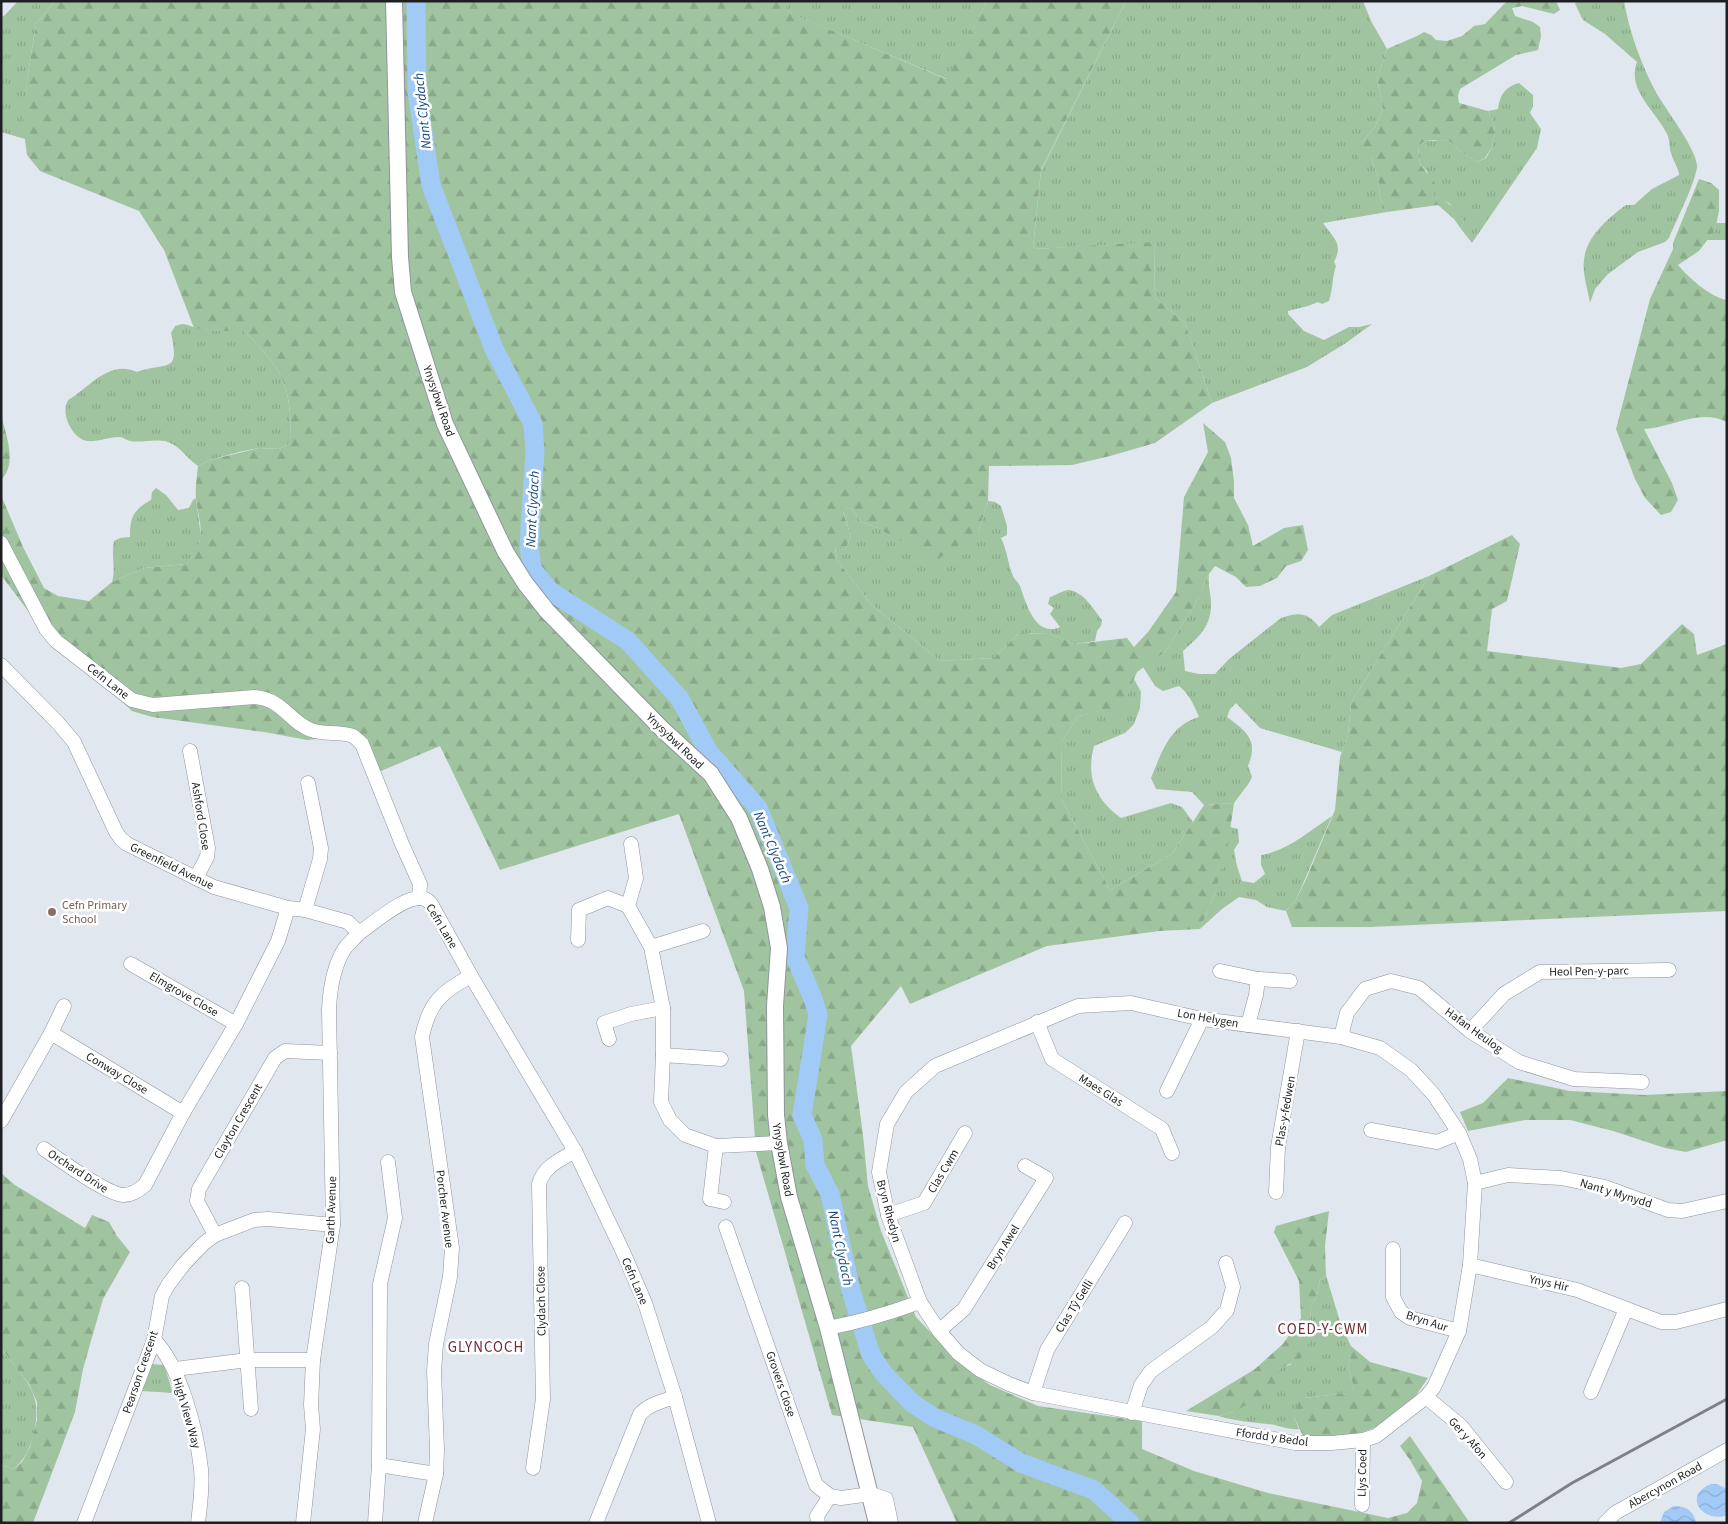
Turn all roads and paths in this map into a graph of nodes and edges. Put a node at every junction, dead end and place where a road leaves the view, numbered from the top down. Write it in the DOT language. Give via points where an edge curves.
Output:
graph roads {
  1 [pos="394,1"];
  2 [pos="1,543"];
  3 [pos="1,666"];
  4 [pos="190,751"];
  5 [pos="308,783"];
  6 [pos="632,844"];
  7 [pos="196,878"];
  8 [pos="419,898"];
  9 [pos="628,906"];
  10 [pos="288,908"];
  11 [pos="305,910"];
  12 [pos="359,933"];
  13 [pos="699,936"];
  14 [pos="578,940"];
  15 [pos="651,946"];
  16 [pos="131,964"];
  17 [pos="1670,970"];
  18 [pos="1220,971"];
  19 [pos="471,976"];
  20 [pos="1258,978"];
  21 [pos="1290,981"];
  22 [pos="64,1006"];
  23 [pos="663,1008"];
  24 [pos="1202,1019"];
  25 [pos="1037,1022"];
  26 [pos="236,1024"];
  27 [pos="1248,1025"];
  28 [pos="1298,1031"];
  29 [pos="1470,1031"];
  30 [pos="51,1033"];
  31 [pos="1341,1038"];
  32 [pos="609,1039"];
  33 [pos="1380,1048"];
  34 [pos="330,1053"];
  35 [pos="663,1055"];
  36 [pos="714,1063"];
  37 [pos="1642,1082"];
  38 [pos="1167,1091"];
  39 [pos="183,1113"];
  40 [pos="1,1121"];
  41 [pos="1371,1130"];
  42 [pos="965,1133"];
  43 [pos="1458,1133"];
  44 [pos="778,1143"];
  45 [pos="716,1146"];
  46 [pos="44,1149"];
  47 [pos="575,1151"];
  48 [pos="1172,1153"];
  49 [pos="388,1162"];
  50 [pos="1024,1166"];
  51 [pos="1475,1183"];
  52 [pos="1276,1192"];
  53 [pos="1727,1201"];
  54 [pos="724,1202"];
  55 [pos="888,1214"];
  56 [pos="1125,1223"];
  57 [pos="333,1225"];
  58 [pos="726,1227"];
  59 [pos="215,1236"];
  60 [pos="1393,1248"];
  61 [pos="1226,1263"];
  62 [pos="1470,1265"];
  63 [pos="242,1288"];
  64 [pos="920,1302"];
  65 [pos="1626,1309"];
  66 [pos="1727,1309"];
  67 [pos="828,1328"];
  68 [pos="939,1330"];
  69 [pos="1459,1331"];
  70 [pos="154,1340"];
  71 [pos="248,1360"];
  72 [pos="313,1360"];
  73 [pos="175,1369"];
  74 [pos="1590,1392"];
  75 [pos="1033,1393"];
  76 [pos="675,1397"];
  77 [pos="1426,1397"];
  78 [pos="250,1409"];
  79 [pos="1132,1413"];
  80 [pos="1363,1440"];
  81 [pos="1727,1450"];
  82 [pos="380,1466"];
  83 [pos="534,1468"];
  84 [pos="436,1474"];
  85 [pos="1506,1482"];
  86 [pos="871,1494"];
  87 [pos="830,1496"];
  88 [pos="1362,1505"];
  89 [pos="84,1523"];
  90 [pos="198,1523"];
  91 [pos="303,1523"];
  92 [pos="375,1523"];
  93 [pos="425,1523"];
  94 [pos="596,1523"];
  95 [pos="709,1523"];
  96 [pos="818,1523"];
  97 [pos="877,1523"];
  98 [pos="891,1523"];
  99 [pos="1605,1523"];
  1 -- 44 [label="main road, Ynysybwl Road" via="403,292 445,424 505,552 525,583 648,715 711,774 739,818 769,898 779,948 775,1006"];
  2 -- 8 [label="street, Cefn Lane" via="46,629 56,641 132,700 153,706 266,698 311,730 354,736 362,744 420,884"];
  3 -- 7 [label="street, Greenfield Avenue" via="74,742 121,839"];
  4 -- 7 [label="street, Ashford Close" via="208,848"];
  5 -- 11 [label="street" via="321,848"];
  6 -- 9 [label="street" via="636,878"];
  7 -- 10 [label="street, Greenfield Avenue" via="232,893"];
  8 -- 12 [label="street" via="406,900"];
  8 -- 19 [label="street, Cefn Lane" via="431,904"];
  9 -- 14 [label="street" via="608,898 579,910"];
  9 -- 15 [label="street"];
  10 -- 11 [label="street, Greenfield Avenue"];
  10 -- 26 [label="street" via="278,941"];
  11 -- 12 [label="street, Greenfield Avenue" via="348,922"];
  12 -- 34 [label="street, Garth Avenue" via="346,948 336,968 330,991"];
  13 -- 15 [label="street"];
  15 -- 23 [label="street"];
  16 -- 26 [label="street, Elmgrove Close"];
  17 -- 29 [label="street, Heol Pen-y-parc" via="1540,972 1504,994"];
  18 -- 20 [label="street"];
  19 -- 47 [label="street, Cefn Lane"];
  19 -- 84 [label="street, Porcher Avenue" via="434,1002 422,1037 452,1248 434,1371"];
  20 -- 21 [label="street"];
  20 -- 27 [label="street"];
  22 -- 30 [label="street"];
  23 -- 32 [label="street" via="604,1023"];
  23 -- 35 [label="street"];
  24 -- 25 [label="street, Lon Helygen" via="1131,1003 1078,1006"];
  24 -- 27 [label="street, Lon Helygen"];
  24 -- 38 [label="street"];
  25 -- 48 [label="street, Maes Glas" via="1052,1059 1162,1129"];
  25 -- 55 [label="street, Bryn Rhedyn" via="935,1066 906,1092 887,1124 879,1172"];
  26 -- 39 [label="street"];
  27 -- 28 [label="street, Lon Helygen"];
  28 -- 31 [label="street, Lon Helygen"];
  28 -- 52 [label="street, Plas-y-fedwen" via="1278,1147"];
  29 -- 31 [label="street, Hafan Heulog" via="1419,988 1391,981 1365,989 1347,1013"];
  29 -- 37 [label="street, Hafan Heulog" via="1519,1062 1574,1079"];
  30 -- 39 [label="street, Conway Close"];
  30 -- 40 [label="street"];
  31 -- 33 [label="street, Lon Helygen"];
  33 -- 43 [label="street, Ffordd y Bedol" via="1411,1070 1434,1096"];
  34 -- 57 [label="street, Garth Avenue"];
  34 -- 59 [label="street, Clayton Crescent" via="284,1051 275,1058 199,1189 197,1201"];
  35 -- 36 [label="street"];
  35 -- 45 [label="street" via="661,1102 670,1120 685,1135"];
  39 -- 46 [label="street, Orchard Drive" via="145,1185 128,1195 113,1193"];
  41 -- 43 [label="street" via="1437,1142"];
  42 -- 55 [label="street, Clas Cwm" via="924,1203"];
  43 -- 51 [label="street, Ffordd y Bedol" via="1470,1159"];
  44 -- 45 [label="street"];
  44 -- 67 [label="main road, Ynysybwl Road" via="789,1197"];
  45 -- 54 [label="street" via="710,1200"];
  47 -- 76 [label="street, Cefn Lane" via="645,1303"];
  47 -- 83 [label="street, Clydach Close" via="547,1167 538,1184 543,1399"];
  49 -- 82 [label="street" via="395,1218 380,1284"];
  50 -- 68 [label="street, Bryn Awel" via="1046,1178 964,1309"];
  51 -- 53 [label="street, Nant y Mynydd" via="1508,1175 1561,1178 1605,1187 1668,1210 1682,1211"];
  51 -- 62 [label="street, Ffordd y Bedol"];
  55 -- 64 [label="street, Bryn Rhedyn"];
  56 -- 75 [label="street, Clas Tŷ Gelli" via="1047,1350"];
  57 -- 59 [label="street, Pearson Crescent" via="254,1220"];
  57 -- 72 [label="street, Garth Avenue"];
  58 -- 87 [label="street, Grovers Close" via="816,1485"];
  59 -- 70 [label="street, Pearson Crescent" via="203,1244 168,1285 162,1296"];
  60 -- 69 [label="street, Bryn Aur" via="1393,1297 1401,1312 1410,1318"];
  61 -- 79 [label="street" via="1234,1288 1227,1310 1212,1327 1150,1371 1141,1385"];
  62 -- 65 [label="street, Ynys Hir" via="1577,1290"];
  62 -- 69 [label="street, Ffordd y Bedol"];
  63 -- 71 [label="street"];
  64 -- 67 [label="street"];
  64 -- 68 [label="street, Ffordd y Bedol"];
  65 -- 66 [label="street, Ynys Hir" via="1661,1322 1676,1322"];
  65 -- 74 [label="street"];
  67 -- 86 [label="main road, Ynysybwl Road"];
  68 -- 75 [label="street, Ffordd y Bedol" via="958,1353 980,1370"];
  69 -- 77 [label="street, Ffordd y Bedol" via="1434,1387"];
  70 -- 73 [label="street, High View Way"];
  70 -- 89 [label="street, Pearson Crescent"];
  71 -- 72 [label="street"];
  71 -- 73 [label="street"];
  71 -- 78 [label="street"];
  72 -- 91 [label="street, Garth Avenue" via="313,1429"];
  73 -- 90 [label="street, High View Way" via="196,1434 201,1470"];
  75 -- 79 [label="street, Ffordd y Bedol"];
  76 -- 94 [label="street" via="640,1414"];
  76 -- 95 [label="street, Cefn Lane"];
  77 -- 80 [label="street, Ffordd y Bedol" via="1387,1429"];
  77 -- 85 [label="street, Ger y Afon" via="1461,1426"];
  79 -- 80 [label="street, Ffordd y Bedol" via="1295,1442"];
  80 -- 88 [label="street, Llys Coed"];
  81 -- 99 [label="street, Abercynon Road" via="1615,1513"];
  82 -- 84 [label="street"];
  82 -- 92 [label="street"];
  84 -- 93 [label="street, Porcher Avenue"];
  86 -- 87 [label="street" via="841,1498"];
  86 -- 97 [label="main road, Ynysybwl Road"];
  86 -- 98 [label="street" via="886,1499"];
  87 -- 96 [label="street" via="817,1516"];
}
